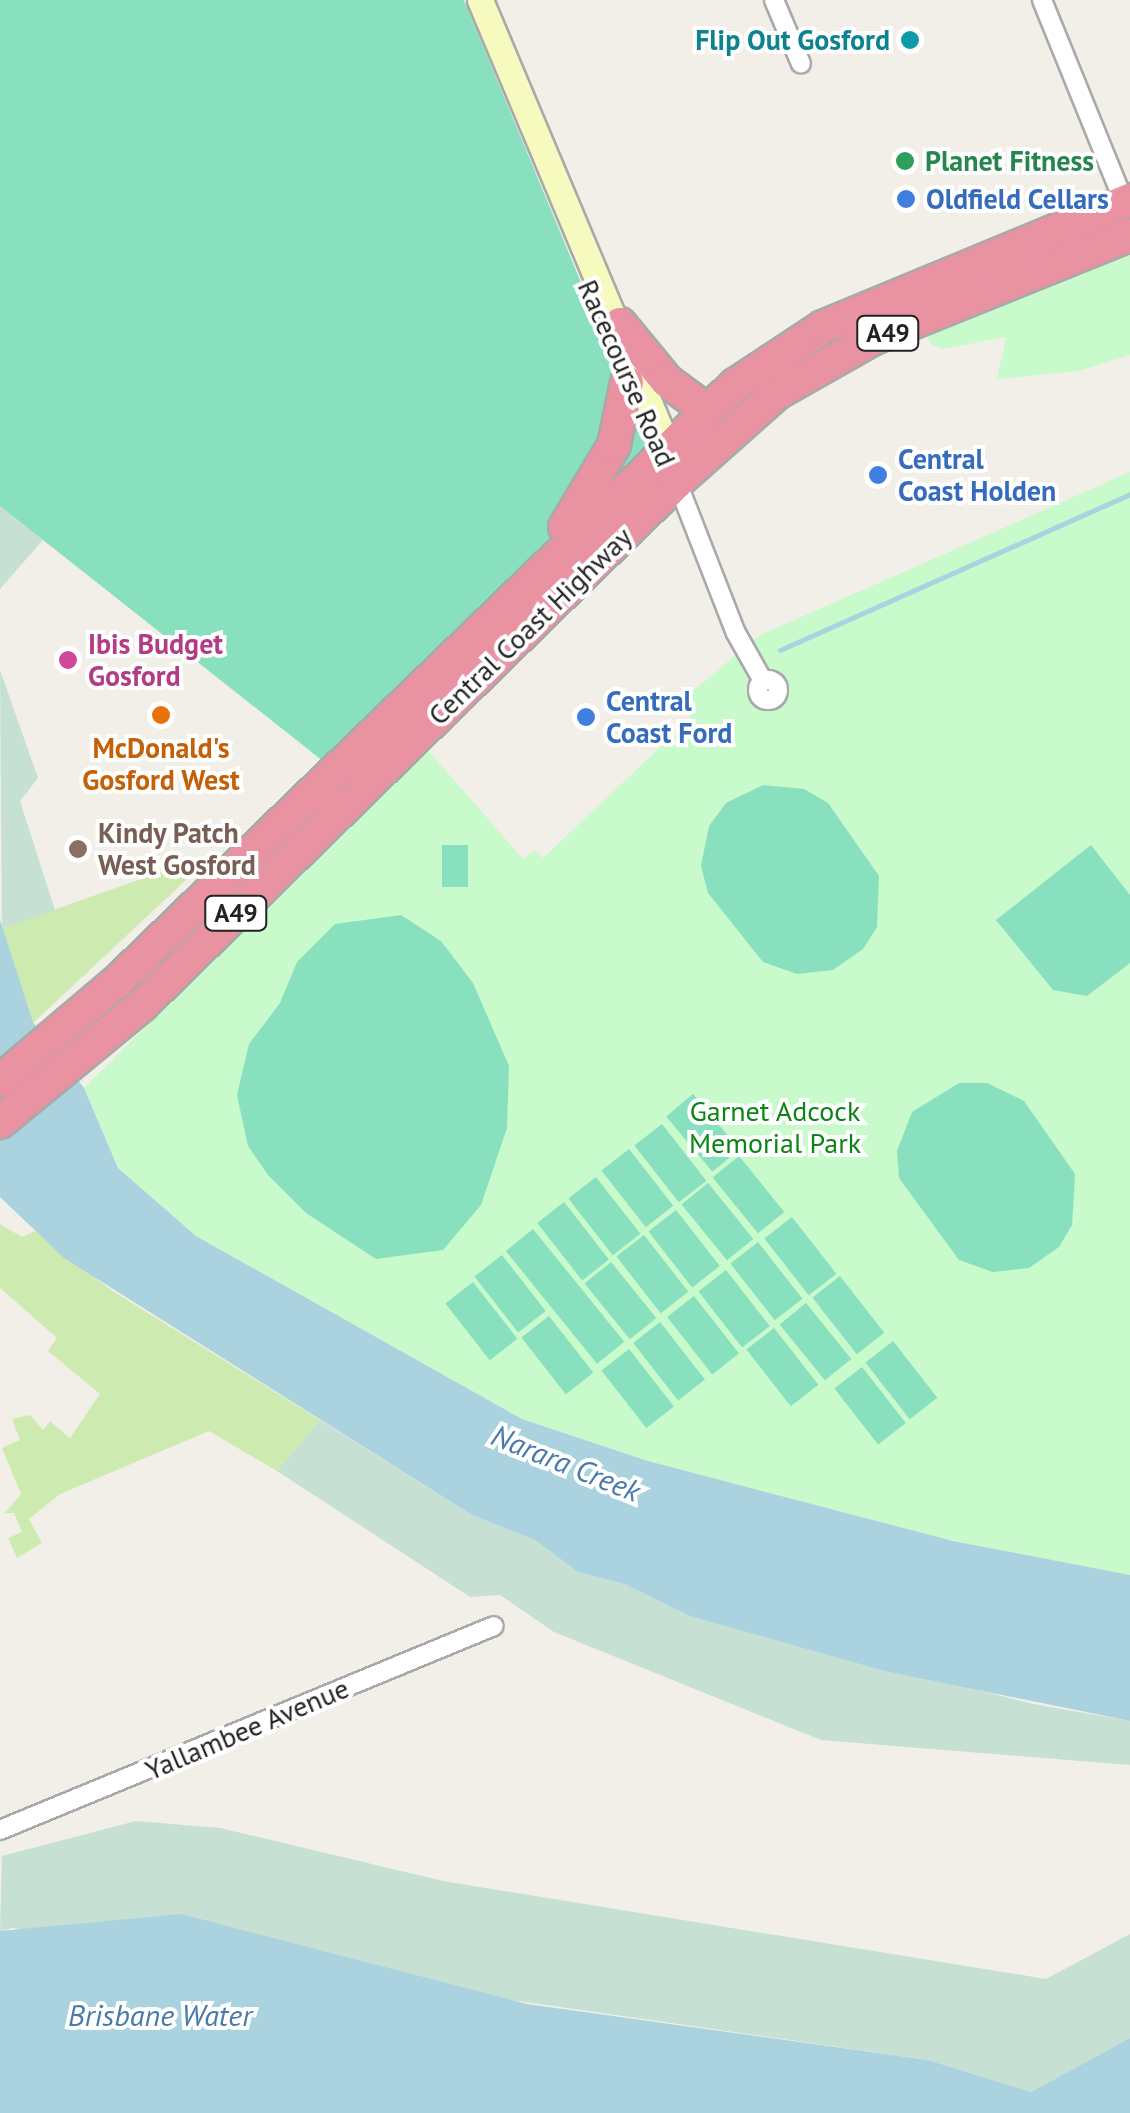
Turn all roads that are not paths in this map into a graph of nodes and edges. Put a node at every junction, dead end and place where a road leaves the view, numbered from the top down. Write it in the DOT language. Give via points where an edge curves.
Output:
graph roads {
  1 [pos="480,0"];
  2 [pos="774,0"];
  3 [pos="1042,0"];
  4 [pos="802,64"];
  5 [pos="559,194"];
  6 [pos="1128,206"];
  7 [pos="1130,235"];
  8 [pos="620,324"];
  9 [pos="627,382"];
  10 [pos="706,410"];
  11 [pos="669,461"];
  12 [pos="458,652"];
  13 [pos="763,680"];
  14 [pos="0,1082"];
  15 [pos="0,1122"];
  16 [pos="494,1626"];
  17 [pos="0,1830"];
  1 -- 5 [label="main road, Racecourse Road"];
  2 -- 4 [label="street"];
  3 -- 6 [label="street"];
  5 -- 8 [label="main road, Racecourse Road"];
  5 -- 9 [label="main road, Racecourse Road" via="569,244"];
  6 -- 10 [label="highway, Central Coast Highway / A49" via="823,327 762,364"];
  7 -- 11 [label="highway, Central Coast Highway / A49" via="834,357"];
  8 -- 10 [label="highway" via="670,384"];
  8 -- 11 [label="main road, Racecourse Road"];
  9 -- 11 [label="main road, Racecourse Road"];
  9 -- 12 [label="highway" via="614,445 577,514"];
  10 -- 11 [label="highway, Central Coast Highway / A49"];
  11 -- 12 [label="highway, Central Coast Highway / A49"];
  11 -- 13 [label="street" via="736,633"];
  11 -- 15 [label="highway, Central Coast Highway / A49" via="83,1058"];
  12 -- 14 [label="highway, Central Coast Highway / A49" via="60,1033"];
  16 -- 17 [label="street, Yallambee Avenue"];
}
